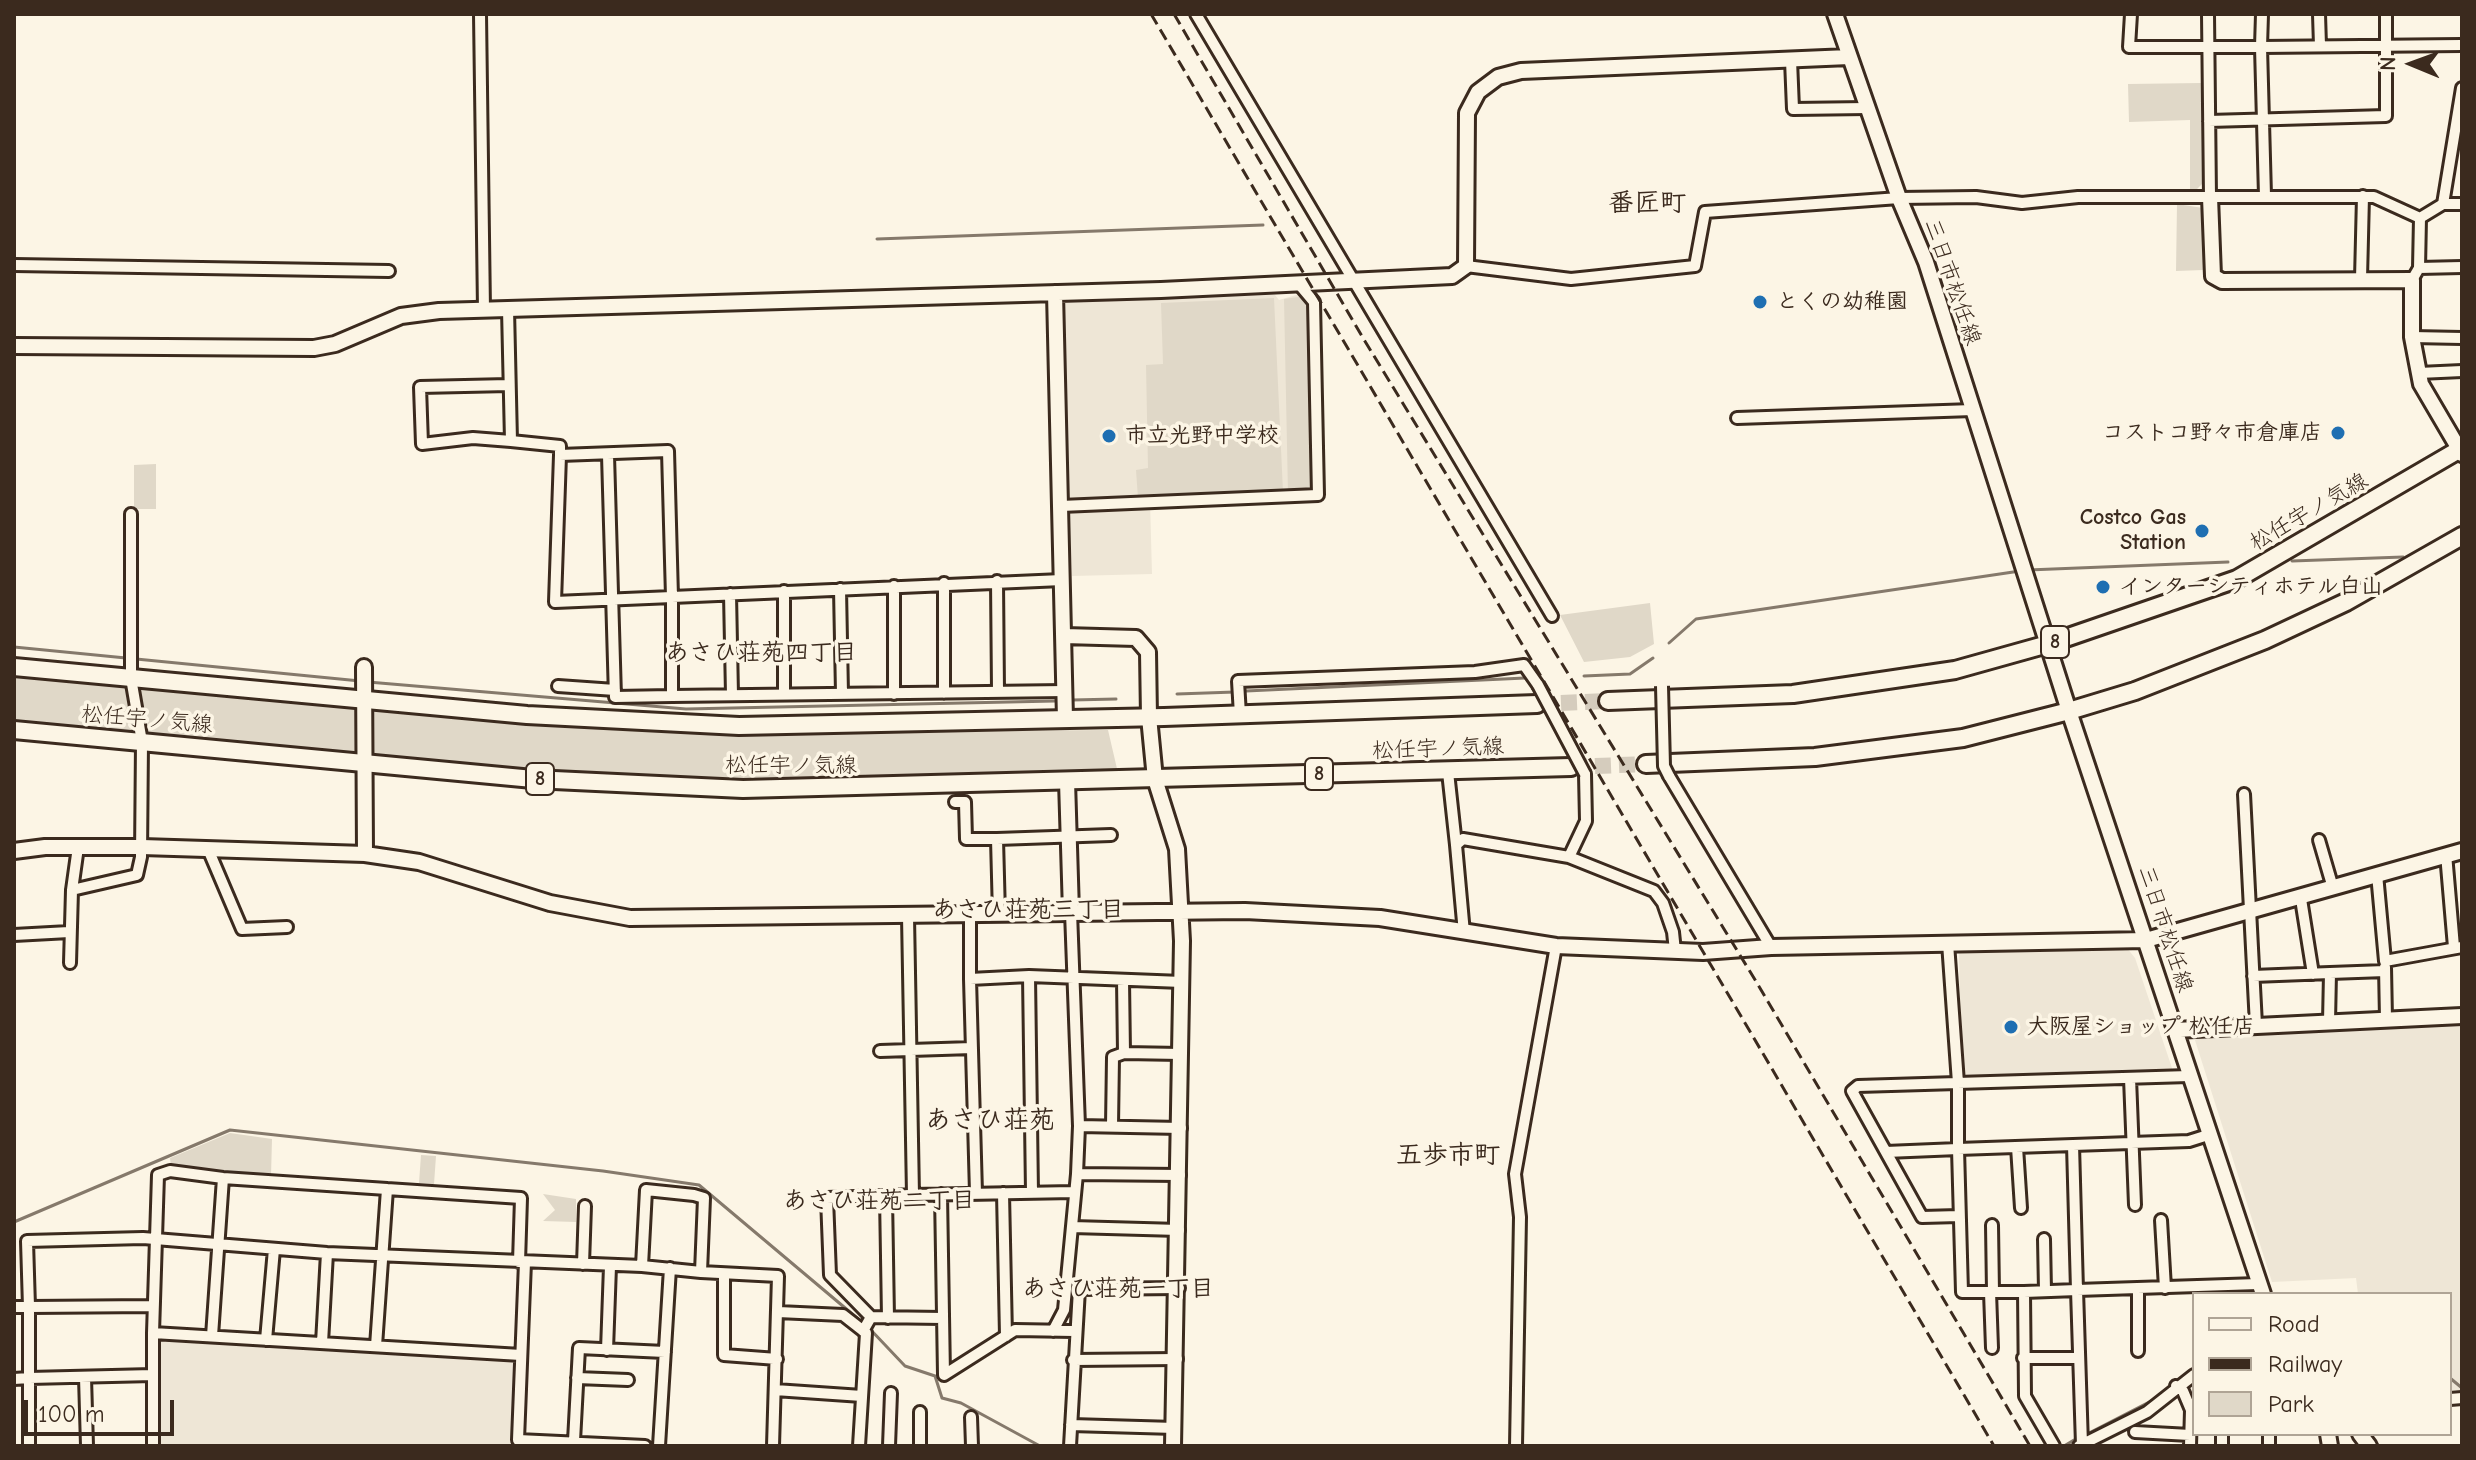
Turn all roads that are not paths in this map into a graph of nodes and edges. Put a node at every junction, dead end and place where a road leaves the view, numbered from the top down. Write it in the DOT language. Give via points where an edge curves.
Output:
graph roads {
  1 [pos="480,14"];
  2 [pos="1196,14"];
  3 [pos="1835,14"];
  4 [pos="2131,14"];
  5 [pos="2208,14"];
  6 [pos="2262,14"];
  7 [pos="2319,14"];
  8 [pos="2386,14"];
  9 [pos="2462,45"];
  10 [pos="2320,46"];
  11 [pos="2386,46"];
  12 [pos="2208,47"];
  13 [pos="2261,47"];
  14 [pos="1849,57"];
  15 [pos="1791,60"];
  16 [pos="2462,88"];
  17 [pos="1867,108"];
  18 [pos="2263,120"];
  19 [pos="2209,121"];
  20 [pos="2265,196"];
  21 [pos="2363,196"];
  22 [pos="2210,197"];
  23 [pos="1899,198"];
  24 [pos="2443,204"];
  25 [pos="2462,204"];
  26 [pos="2420,218"];
  27 [pos="14,265"];
  28 [pos="1466,266"];
  29 [pos="2462,267"];
  30 [pos="389,271"];
  31 [pos="2415,274"];
  32 [pos="2361,279"];
  33 [pos="1354,280"];
  34 [pos="1298,283"];
  35 [pos="1055,293"];
  36 [pos="508,309"];
  37 [pos="484,310"];
  38 [pos="2412,337"];
  39 [pos="2462,338"];
  40 [pos="14,346"];
  41 [pos="2462,371"];
  42 [pos="2419,373"];
  43 [pos="509,385"];
  44 [pos="1973,410"];
  45 [pos="1737,418"];
  46 [pos="511,441"];
  47 [pos="2461,451"];
  48 [pos="560,455"];
  49 [pos="608,455"];
  50 [pos="1061,506"];
  51 [pos="131,514"];
  52 [pos="2462,536"];
  53 [pos="1062,580"];
  54 [pos="997,581"];
  55 [pos="944,583"];
  56 [pos="894,586"];
  57 [pos="840,589"];
  58 [pos="784,591"];
  59 [pos="730,594"];
  60 [pos="672,597"];
  61 [pos="613,600"];
  62 [pos="1552,616"];
  63 [pos="1064,636"];
  64 [pos="2048,644"];
  65 [pos="14,667"];
  66 [pos="131,671"];
  67 [pos="364,682"];
  68 [pos="558,686"];
  69 [pos="1662,686"];
  70 [pos="615,690"];
  71 [pos="998,691"];
  72 [pos="1065,691"];
  73 [pos="944,693"];
  74 [pos="784,694"];
  75 [pos="842,694"];
  76 [pos="894,694"];
  77 [pos="732,695"];
  78 [pos="672,696"];
  79 [pos="1608,701"];
  80 [pos="1537,704"];
  81 [pos="2069,711"];
  82 [pos="1240,715"];
  83 [pos="1149,717"];
  84 [pos="1065,719"];
  85 [pos="14,730"];
  86 [pos="142,742"];
  87 [pos="365,763"];
  88 [pos="1646,764"];
  89 [pos="1578,770"];
  90 [pos="1448,772"];
  91 [pos="1155,779"];
  92 [pos="1067,781"];
  93 [pos="2244,794"];
  94 [pos="955,802"];
  95 [pos="1069,834"];
  96 [pos="1111,835"];
  97 [pos="997,839"];
  98 [pos="2319,840"];
  99 [pos="1456,845"];
  100 [pos="78,847"];
  101 [pos="142,847"];
  102 [pos="208,849"];
  103 [pos="14,851"];
  104 [pos="2462,851"];
  105 [pos="365,854"];
  106 [pos="2446,854"];
  107 [pos="1569,857"];
  108 [pos="2377,874"];
  109 [pos="2333,888"];
  110 [pos="72,890"];
  111 [pos="2301,899"];
  112 [pos="1181,911"];
  113 [pos="1071,912"];
  114 [pos="2250,912"];
  115 [pos="970,915"];
  116 [pos="999,915"];
  117 [pos="908,916"];
  118 [pos="287,927"];
  119 [pos="69,932"];
  120 [pos="1464,933"];
  121 [pos="14,935"];
  122 [pos="2146,940"];
  123 [pos="1948,943"];
  124 [pos="1556,946"];
  125 [pos="1771,947"];
  126 [pos="2458,947"];
  127 [pos="1675,951"];
  128 [pos="70,963"];
  129 [pos="2385,966"];
  130 [pos="2330,973"];
  131 [pos="2313,974"];
  132 [pos="1029,976"];
  133 [pos="2253,976"];
  134 [pos="970,979"];
  135 [pos="1074,979"];
  136 [pos="1123,980"];
  137 [pos="1182,982"];
  138 [pos="2462,1016"];
  139 [pos="2386,1019"];
  140 [pos="2329,1022"];
  141 [pos="2256,1025"];
  142 [pos="2175,1030"];
  143 [pos="972,1048"];
  144 [pos="880,1051"];
  145 [pos="910,1051"];
  146 [pos="1124,1053"];
  147 [pos="1181,1054"];
  148 [pos="2189,1076"];
  149 [pos="2130,1078"];
  150 [pos="1958,1083"];
  151 [pos="1079,1126"];
  152 [pos="1112,1126"];
  153 [pos="1181,1128"];
  154 [pos="2208,1135"];
  155 [pos="2132,1144"];
  156 [pos="2073,1145"];
  157 [pos="2017,1147"];
  158 [pos="1958,1149"];
  159 [pos="1886,1152"];
  160 [pos="1077,1174"];
  161 [pos="1180,1175"];
  162 [pos="223,1178"];
  163 [pos="387,1189"];
  164 [pos="1074,1192"];
  165 [pos="976,1193"];
  166 [pos="1003,1193"];
  167 [pos="1032,1193"];
  168 [pos="941,1194"];
  169 [pos="913,1195"];
  170 [pos="886,1196"];
  171 [pos="2135,1205"];
  172 [pos="585,1206"];
  173 [pos="2021,1208"];
  174 [pos="1959,1216"];
  175 [pos="2161,1220"];
  176 [pos="1992,1225"];
  177 [pos="1072,1227"];
  178 [pos="1179,1230"];
  179 [pos="2044,1239"];
  180 [pos="155,1241"];
  181 [pos="219,1245"];
  182 [pos="274,1249"];
  183 [pos="327,1253"];
  184 [pos="384,1255"];
  185 [pos="522,1262"];
  186 [pos="583,1264"];
  187 [pos="610,1266"];
  188 [pos="642,1266"];
  189 [pos="670,1268"];
  190 [pos="701,1272"];
  191 [pos="724,1274"];
  192 [pos="1179,1288"];
  193 [pos="2138,1288"];
  194 [pos="2165,1288"];
  195 [pos="2260,1289"];
  196 [pos="2077,1290"];
  197 [pos="2045,1291"];
  198 [pos="1992,1292"];
  199 [pos="2024,1292"];
  200 [pos="153,1306"];
  201 [pos="14,1307"];
  202 [pos="29,1307"];
  203 [pos="778,1312"];
  204 [pos="888,1318"];
  205 [pos="943,1318"];
  206 [pos="870,1319"];
  207 [pos="863,1330"];
  208 [pos="1053,1331"];
  209 [pos="1074,1331"];
  210 [pos="153,1333"];
  211 [pos="212,1336"];
  212 [pos="1006,1336"];
  213 [pos="266,1340"];
  214 [pos="322,1343"];
  215 [pos="376,1346"];
  216 [pos="1992,1348"];
  217 [pos="607,1350"];
  218 [pos="2138,1351"];
  219 [pos="665,1352"];
  220 [pos="521,1355"];
  221 [pos="2023,1358"];
  222 [pos="2079,1358"];
  223 [pos="777,1359"];
  224 [pos="1177,1359"];
  225 [pos="1073,1360"];
  226 [pos="153,1375"];
  227 [pos="2192,1376"];
  228 [pos="85,1377"];
  229 [pos="29,1378"];
  230 [pos="577,1378"];
  231 [pos="14,1379"];
  232 [pos="628,1380"];
  233 [pos="2176,1386"];
  234 [pos="775,1390"];
  235 [pos="891,1393"];
  236 [pos="862,1396"];
  237 [pos="920,1412"];
  238 [pos="971,1417"];
  239 [pos="1071,1425"];
  240 [pos="1175,1428"];
  241 [pos="2135,1432"];
  242 [pos="2190,1440"];
  243 [pos="574,1441"];
  244 [pos="518,1443"];
  245 [pos="2081,1445"];
  246 [pos="29,1446"];
  247 [pos="87,1446"];
  248 [pos="153,1446"];
  249 [pos="645,1446"];
  250 [pos="659,1446"];
  251 [pos="773,1446"];
  252 [pos="859,1446"];
  253 [pos="889,1446"];
  254 [pos="920,1446"];
  255 [pos="972,1446"];
  256 [pos="1070,1446"];
  257 [pos="1173,1446"];
  258 [pos="1516,1446"];
  259 [pos="2054,1446"];
  1 -- 37 [label="street"];
  2 -- 33 [label="street"];
  3 -- 14 [label="street, 三日市松任線"];
  4 -- 12 [label="street" via="2129,47"];
  5 -- 12 [label="street"];
  6 -- 13 [label="street"];
  7 -- 10 [label="street"];
  8 -- 11 [label="street"];
  9 -- 11 [label="street"];
  10 -- 11 [label="street"];
  10 -- 13 [label="street"];
  11 -- 18 [label="street" via="2386,116"];
  12 -- 13 [label="street"];
  12 -- 19 [label="street"];
  13 -- 18 [label="street"];
  14 -- 15 [label="street"];
  14 -- 17 [label="street, 三日市松任線"];
  15 -- 17 [label="street" via="1793,109"];
  15 -- 28 [label="street" via="1521,71 1498,77 1478,92 1467,113"];
  16 -- 24 [label="street"];
  17 -- 23 [label="street, 三日市松任線"];
  18 -- 19 [label="street"];
  18 -- 20 [label="street"];
  19 -- 22 [label="street"];
  20 -- 21 [label="street"];
  20 -- 22 [label="street"];
  21 -- 26 [label="street"];
  21 -- 32 [label="street"];
  22 -- 23 [label="street" via="2078,197 2022,203 1976,197"];
  22 -- 32 [label="street" via="2213,276 2222,281"];
  23 -- 28 [label="street" via="1705,212 1695,266 1571,279"];
  23 -- 44 [label="street, 三日市松任線" via="1926,262"];
  24 -- 25 [label="street"];
  24 -- 26 [label="street"];
  26 -- 31 [label="street"];
  27 -- 30 [label="street"];
  28 -- 33 [label="street" via="1452,276"];
  29 -- 31 [label="street"];
  31 -- 32 [label="street"];
  31 -- 38 [label="street"];
  33 -- 34 [label="street"];
  33 -- 62 [label="street"];
  34 -- 35 [label="street"];
  34 -- 50 [label="street" via="1314,302 1318,495"];
  35 -- 36 [label="street"];
  35 -- 50 [label="street"];
  36 -- 37 [label="street"];
  36 -- 43 [label="street"];
  37 -- 40 [label="street" via="401,316 314,348"];
  38 -- 39 [label="street"];
  38 -- 42 [label="street"];
  41 -- 42 [label="street"];
  42 -- 47 [label="street"];
  43 -- 46 [label="street"];
  43 -- 46 [label="street" via="420,387 421,430 422,444 473,438"];
  44 -- 45 [label="street"];
  44 -- 64 [label="street, 三日市松任線"];
  46 -- 48 [label="street" via="560,446"];
  47 -- 64 [label="main road, 松任宇ノ気線 / 8" via="2237,579"];
  48 -- 49 [label="street"];
  48 -- 61 [label="street" via="555,602"];
  49 -- 60 [label="street" via="668,451"];
  49 -- 61 [label="street"];
  50 -- 53 [label="street"];
  51 -- 66 [label="street"];
  52 -- 81 [label="main road" via="2265,640"];
  53 -- 54 [label="street"];
  53 -- 63 [label="street"];
  54 -- 55 [label="street"];
  54 -- 71 [label="street"];
  55 -- 56 [label="street"];
  55 -- 73 [label="street"];
  56 -- 57 [label="street"];
  56 -- 76 [label="street"];
  57 -- 58 [label="street"];
  57 -- 75 [label="street"];
  58 -- 59 [label="street"];
  58 -- 74 [label="street"];
  59 -- 60 [label="street"];
  59 -- 77 [label="street"];
  60 -- 61 [label="street"];
  60 -- 78 [label="street"];
  61 -- 70 [label="street"];
  63 -- 72 [label="street"];
  63 -- 83 [label="street" via="1136,638 1148,652"];
  64 -- 79 [label="main road, 松任宇ノ気線 / 8" via="1955,670 1793,694"];
  64 -- 81 [label="street, 三日市松任線"];
  65 -- 66 [label="main road, 松任宇ノ気線"];
  66 -- 67 [label="main road, 松任宇ノ気線"];
  66 -- 86 [label="street"];
  67 -- 84 [label="main road, 松任宇ノ気線" via="667,724"];
  67 -- 87 [label="street"];
  68 -- 70 [label="street"];
  69 -- 125 [label="street, bridge" via="1664,766"];
  70 -- 78 [label="street" via="615,697"];
  71 -- 72 [label="street"];
  71 -- 73 [label="street"];
  72 -- 84 [label="street"];
  73 -- 76 [label="street"];
  74 -- 75 [label="street"];
  74 -- 77 [label="street"];
  75 -- 76 [label="street"];
  77 -- 78 [label="street"];
  80 -- 82 [label="main road, 松任宇ノ気線"];
  81 -- 88 [label="main road" via="1963,738 1829,756"];
  81 -- 122 [label="street, 三日市松任線"];
  82 -- 83 [label="main road, 松任宇ノ気線"];
  82 -- 89 [label="street, bridge" via="1238,681 1475,672 1524,665"];
  83 -- 84 [label="main road, 松任宇ノ気線"];
  83 -- 91 [label="street"];
  85 -- 86 [label="main road, 松任宇ノ気線 / 8"];
  86 -- 87 [label="main road, 松任宇ノ気線 / 8"];
  86 -- 101 [label="street"];
  87 -- 92 [label="main road, 松任宇ノ気線 / 8" via="597,783 743,789"];
  87 -- 105 [label="street"];
  89 -- 90 [label="main road, 松任宇ノ気線 / 8"];
  89 -- 107 [label="street" via="1586,821"];
  90 -- 91 [label="main road, 松任宇ノ気線 / 8"];
  90 -- 99 [label="street"];
  91 -- 92 [label="main road, 松任宇ノ気線 / 8"];
  91 -- 112 [label="street" via="1177,849"];
  92 -- 95 [label="street"];
  93 -- 114 [label="street"];
  94 -- 97 [label="street" via="965,802 966,839"];
  95 -- 96 [label="street"];
  95 -- 97 [label="street"];
  95 -- 113 [label="street"];
  97 -- 116 [label="street"];
  98 -- 109 [label="street"];
  99 -- 107 [label="street" via="1463,839"];
  99 -- 120 [label="street"];
  100 -- 101 [label="street"];
  100 -- 103 [label="street"];
  100 -- 110 [label="street"];
  101 -- 102 [label="street"];
  101 -- 110 [label="street" via="137,875"];
  102 -- 105 [label="street"];
  102 -- 118 [label="street" via="242,929"];
  104 -- 106 [label="street"];
  105 -- 117 [label="street" via="419,862 550,903 630,918"];
  106 -- 108 [label="street"];
  106 -- 126 [label="street"];
  107 -- 127 [label="street" via="1654,891 1663,903"];
  108 -- 109 [label="street"];
  108 -- 129 [label="street"];
  109 -- 111 [label="street"];
  110 -- 119 [label="street"];
  111 -- 114 [label="street"];
  111 -- 131 [label="street"];
  112 -- 113 [label="street"];
  112 -- 120 [label="street" via="1380,918"];
  112 -- 137 [label="street"];
  113 -- 116 [label="street"];
  113 -- 135 [label="street"];
  114 -- 122 [label="street"];
  114 -- 133 [label="street"];
  115 -- 116 [label="street"];
  115 -- 117 [label="street"];
  115 -- 134 [label="street"];
  117 -- 145 [label="street"];
  119 -- 121 [label="street"];
  119 -- 128 [label="street"];
  120 -- 124 [label="street"];
  122 -- 123 [label="street"];
  122 -- 142 [label="street, 三日市松任線"];
  123 -- 125 [label="street"];
  123 -- 150 [label="street"];
  124 -- 127 [label="street"];
  124 -- 258 [label="street" via="1515,1174 1520,1217"];
  125 -- 127 [label="street"];
  126 -- 129 [label="street"];
  129 -- 130 [label="street"];
  129 -- 139 [label="street"];
  130 -- 131 [label="street"];
  130 -- 140 [label="street"];
  131 -- 133 [label="street"];
  132 -- 134 [label="street"];
  132 -- 135 [label="street"];
  132 -- 167 [label="street"];
  133 -- 141 [label="street"];
  134 -- 143 [label="street"];
  135 -- 136 [label="street"];
  135 -- 151 [label="street"];
  136 -- 137 [label="street"];
  136 -- 146 [label="street"];
  137 -- 147 [label="street"];
  138 -- 139 [label="street"];
  139 -- 140 [label="street"];
  140 -- 141 [label="street"];
  141 -- 142 [label="street"];
  142 -- 148 [label="street, 三日市松任線"];
  143 -- 145 [label="street"];
  143 -- 165 [label="street"];
  144 -- 145 [label="street"];
  145 -- 169 [label="street"];
  146 -- 147 [label="street"];
  146 -- 152 [label="street" via="1113,1057"];
  147 -- 153 [label="street"];
  148 -- 149 [label="street"];
  148 -- 154 [label="street, 三日市松任線"];
  149 -- 150 [label="street"];
  149 -- 155 [label="street"];
  150 -- 158 [label="street"];
  150 -- 159 [label="street" via="1858,1086 1852,1091"];
  151 -- 152 [label="street"];
  151 -- 160 [label="street"];
  152 -- 153 [label="street"];
  153 -- 161 [label="street"];
  154 -- 155 [label="street"];
  154 -- 195 [label="street, 三日市松任線"];
  155 -- 156 [label="street"];
  155 -- 171 [label="street"];
  156 -- 157 [label="street"];
  156 -- 196 [label="street"];
  157 -- 158 [label="street"];
  157 -- 173 [label="street"];
  158 -- 159 [label="street"];
  158 -- 174 [label="street"];
  159 -- 174 [label="street" via="1922,1217"];
  160 -- 161 [label="street"];
  160 -- 164 [label="street"];
  161 -- 178 [label="street"];
  162 -- 163 [label="street"];
  162 -- 180 [label="street" via="170,1171 158,1175"];
  162 -- 181 [label="street"];
  163 -- 184 [label="street"];
  163 -- 185 [label="street" via="521,1198"];
  164 -- 167 [label="street"];
  164 -- 177 [label="street"];
  165 -- 166 [label="street"];
  165 -- 168 [label="street"];
  166 -- 167 [label="street"];
  166 -- 212 [label="street"];
  168 -- 169 [label="street"];
  168 -- 205 [label="street"];
  169 -- 170 [label="street"];
  170 -- 204 [label="street"];
  170 -- 206 [label="street" via="827,1198 830,1275"];
  172 -- 186 [label="street"];
  174 -- 198 [label="street" via="1962,1292"];
  175 -- 194 [label="street"];
  176 -- 198 [label="street"];
  177 -- 178 [label="street"];
  177 -- 208 [label="street" via="1064,1310"];
  178 -- 192 [label="street"];
  179 -- 197 [label="street"];
  180 -- 181 [label="street"];
  180 -- 200 [label="street"];
  180 -- 202 [label="street" via="27,1241"];
  181 -- 182 [label="street"];
  181 -- 211 [label="street"];
  182 -- 183 [label="street"];
  182 -- 213 [label="street"];
  183 -- 184 [label="street"];
  183 -- 214 [label="street"];
  184 -- 185 [label="street"];
  184 -- 215 [label="street"];
  185 -- 186 [label="street"];
  185 -- 220 [label="street"];
  186 -- 187 [label="street"];
  187 -- 188 [label="street"];
  187 -- 217 [label="street"];
  188 -- 189 [label="street"];
  188 -- 190 [label="street" via="646,1190 704,1198"];
  189 -- 190 [label="street"];
  189 -- 219 [label="street"];
  190 -- 191 [label="street"];
  191 -- 203 [label="street" via="778,1276"];
  191 -- 223 [label="street" via="724,1355"];
  192 -- 209 [label="street" via="1079,1289"];
  192 -- 224 [label="street"];
  193 -- 194 [label="street"];
  193 -- 196 [label="street"];
  193 -- 218 [label="street"];
  194 -- 195 [label="street"];
  196 -- 197 [label="street"];
  196 -- 222 [label="street"];
  197 -- 199 [label="street"];
  198 -- 199 [label="street"];
  198 -- 216 [label="street"];
  199 -- 221 [label="street"];
  200 -- 202 [label="street"];
  200 -- 210 [label="street"];
  201 -- 202 [label="street"];
  202 -- 229 [label="street"];
  203 -- 207 [label="street" via="843,1315"];
  203 -- 223 [label="street"];
  204 -- 205 [label="street"];
  204 -- 206 [label="street"];
  205 -- 212 [label="street" via="944,1375"];
  206 -- 207 [label="street"];
  207 -- 236 [label="street"];
  208 -- 209 [label="street"];
  208 -- 212 [label="street" via="1015,1330"];
  209 -- 225 [label="street"];
  210 -- 211 [label="street"];
  210 -- 226 [label="street"];
  211 -- 213 [label="street"];
  213 -- 214 [label="street"];
  214 -- 215 [label="street"];
  215 -- 220 [label="street"];
  217 -- 219 [label="street"];
  217 -- 230 [label="street" via="579,1348"];
  219 -- 250 [label="street"];
  220 -- 244 [label="street"];
  221 -- 222 [label="street"];
  221 -- 259 [label="street" via="2025,1396"];
  222 -- 245 [label="street"];
  223 -- 234 [label="street"];
  224 -- 225 [label="street"];
  224 -- 240 [label="street"];
  225 -- 239 [label="street"];
  226 -- 228 [label="street"];
  226 -- 248 [label="street"];
  227 -- 233 [label="street"];
  228 -- 229 [label="street"];
  228 -- 247 [label="street"];
  229 -- 231 [label="street"];
  229 -- 246 [label="street"];
  230 -- 232 [label="street"];
  230 -- 243 [label="street"];
  233 -- 242 [label="street" via="2191,1410"];
  233 -- 245 [label="street" via="2147,1412"];
  234 -- 236 [label="street"];
  234 -- 251 [label="street"];
  235 -- 253 [label="street"];
  236 -- 252 [label="street"];
  237 -- 254 [label="street"];
  238 -- 255 [label="street"];
  239 -- 240 [label="street"];
  239 -- 256 [label="street"];
  240 -- 257 [label="street"];
  241 -- 242 [label="street"];
  243 -- 244 [label="street"];
  243 -- 249 [label="street"];
}
